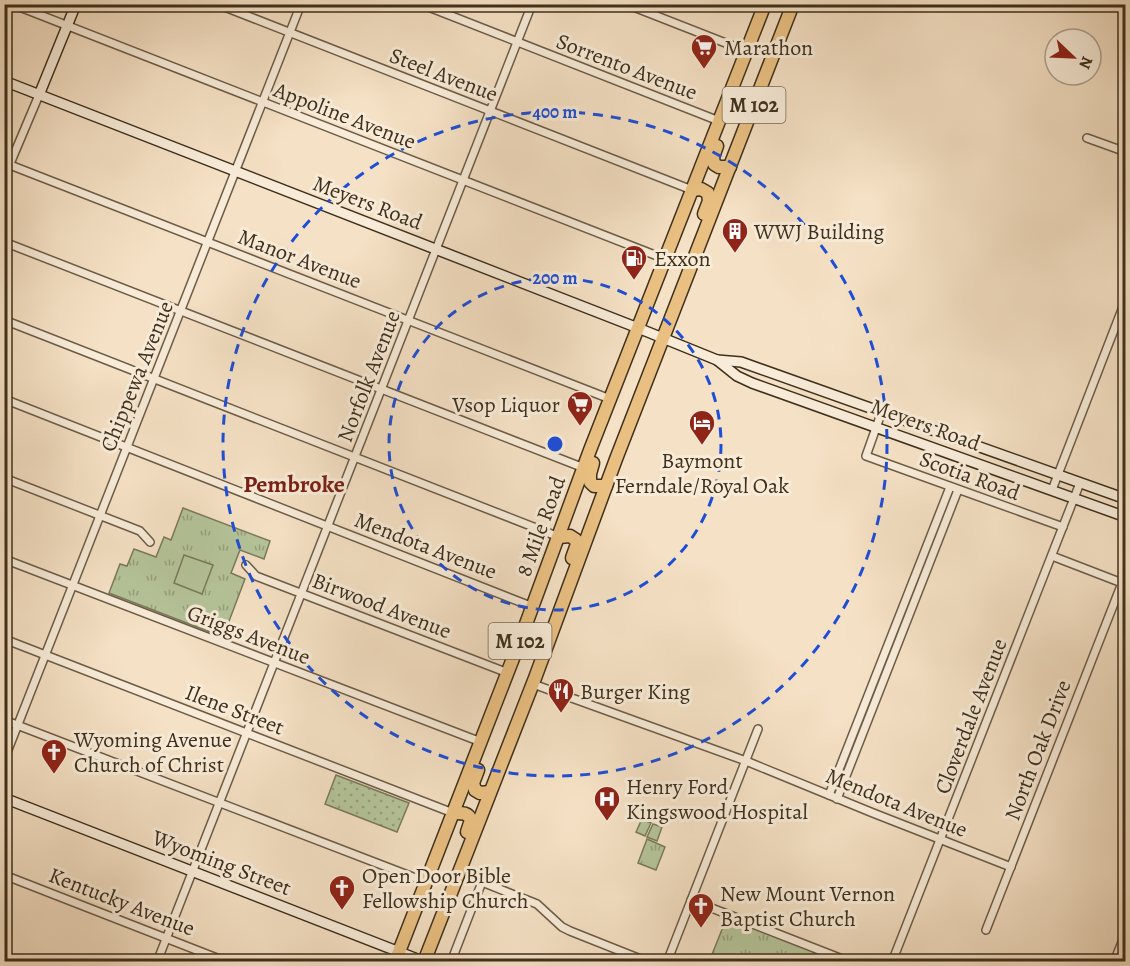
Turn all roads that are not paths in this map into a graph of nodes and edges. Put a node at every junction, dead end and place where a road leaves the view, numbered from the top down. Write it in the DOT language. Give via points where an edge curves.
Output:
graph roads {
  1 [pos="12,4"];
  2 [pos="76,4"];
  3 [pos="217,4"];
  4 [pos="301,4"];
  5 [pos="421,4"];
  6 [pos="532,4"];
  7 [pos="626,4"];
  8 [pos="765,4"];
  9 [pos="793,4"];
  10 [pos="68,26"];
  11 [pos="290,33"];
  12 [pos="518,42"];
  13 [pos="746,51"];
  14 [pos="4,81"];
  15 [pos="733,84"];
  16 [pos="39,94"];
  17 [pos="262,102"];
  18 [pos="490,112"];
  19 [pos="719,121"];
  20 [pos="1087,138"];
  21 [pos="1125,152"];
  22 [pos="10,165"];
  23 [pos="730,166"];
  24 [pos="235,171"];
  25 [pos="4,178"];
  26 [pos="463,181"];
  27 [pos="692,190"];
  28 [pos="4,242"];
  29 [pos="208,242"];
  30 [pos="436,250"];
  31 [pos="664,259"];
  32 [pos="1125,299"];
  33 [pos="181,310"];
  34 [pos="4,320"];
  35 [pos="409,320"];
  36 [pos="636,333"];
  37 [pos="665,333"];
  38 [pos="717,360"];
  39 [pos="153,379"];
  40 [pos="382,389"];
  41 [pos="4,399"];
  42 [pos="610,399"];
  43 [pos="882,411"];
  44 [pos="877,428"];
  45 [pos="127,447"];
  46 [pos="355,458"];
  47 [pos="584,468"];
  48 [pos="1058,475"];
  49 [pos="4,478"];
  50 [pos="1080,483"];
  51 [pos="606,486"];
  52 [pos="950,487"];
  53 [pos="958,490"];
  54 [pos="1052,490"];
  55 [pos="1074,498"];
  56 [pos="1125,499"];
  57 [pos="100,515"];
  58 [pos="1125,517"];
  59 [pos="327,526"];
  60 [pos="1063,527"];
  61 [pos="559,537"];
  62 [pos="929,540"];
  63 [pos="150,542"];
  64 [pos="936,543"];
  65 [pos="1052,556"];
  66 [pos="4,559"];
  67 [pos="246,565"];
  68 [pos="72,585"];
  69 [pos="301,593"];
  70 [pos="533,607"];
  71 [pos="557,620"];
  72 [pos="892,633"];
  73 [pos="900,636"];
  74 [pos="4,639"];
  75 [pos="45,655"];
  76 [pos="274,663"];
  77 [pos="508,673"];
  78 [pos="873,682"];
  79 [pos="533,684"];
  80 [pos="881,685"];
  81 [pos="493,712"];
  82 [pos="4,720"];
  83 [pos="18,725"];
  84 [pos="758,729"];
  85 [pos="246,732"];
  86 [pos="854,732"];
  87 [pos="862,735"];
  88 [pos="481,742"];
  89 [pos="4,760"];
  90 [pos="746,761"];
  91 [pos="490,792"];
  92 [pos="829,795"];
  93 [pos="4,798"];
  94 [pos="837,799"];
  95 [pos="220,803"];
  96 [pos="453,813"];
  97 [pos="940,839"];
  98 [pos="1011,867"];
  99 [pos="193,872"];
  100 [pos="4,875"];
  101 [pos="426,882"];
  102 [pos="691,900"];
  103 [pos="440,920"];
  104 [pos="986,930"];
  105 [pos="1125,932"];
  106 [pos="166,938"];
  107 [pos="4,956"];
  108 [pos="396,959"];
  109 [pos="424,961"];
  110 [pos="19,962"];
  111 [pos="157,962"];
  112 [pos="227,962"];
  113 [pos="451,962"];
  114 [pos="648,962"];
  115 [pos="667,962"];
  116 [pos="850,962"];
  117 [pos="892,962"];
  118 [pos="1114,962"];
  1 -- 10 [label="street, Appoline Avenue"];
  2 -- 10 [label="street"];
  3 -- 11 [label="street, Steel Avenue"];
  4 -- 11 [label="street, Chippewa Avenue"];
  5 -- 12 [label="street, Sorrento Avenue"];
  6 -- 12 [label="street, Norfolk Avenue"];
  7 -- 13 [label="street"];
  8 -- 13 [label="highway, 8 Mile Road / M 102"];
  9 -- 23 [label="highway, M 102"];
  10 -- 16 [label="street"];
  10 -- 17 [label="street, Appoline Avenue"];
  11 -- 17 [label="street, Chippewa Avenue"];
  11 -- 18 [label="street, Steel Avenue"];
  12 -- 18 [label="street, Norfolk Avenue"];
  12 -- 19 [label="street, Sorrento Avenue"];
  13 -- 15 [label="highway, 8 Mile Road / M 102"];
  14 -- 16 [label="street, Meyers Road"];
  15 -- 19 [label="highway, 8 Mile Road / M 102"];
  15 -- 23 [label="highway" via="733,106 713,157 717,166"];
  16 -- 22 [label="street"];
  16 -- 24 [label="street, Meyers Road"];
  17 -- 24 [label="street, Chippewa Avenue"];
  17 -- 26 [label="street, Appoline Avenue"];
  18 -- 26 [label="street, Norfolk Avenue"];
  18 -- 27 [label="street, Steel Avenue"];
  19 -- 27 [label="highway, 8 Mile Road / M 102"];
  20 -- 21 [label="street"];
  22 -- 25 [label="street"];
  22 -- 29 [label="street, Manor Avenue"];
  23 -- 37 [label="highway, M 102"];
  24 -- 29 [label="street, Chippewa Avenue"];
  24 -- 30 [label="street, Meyers Road"];
  26 -- 30 [label="street, Norfolk Avenue"];
  26 -- 31 [label="street, Appoline Avenue"];
  27 -- 31 [label="highway, 8 Mile Road / M 102"];
  27 -- 37 [label="highway" via="707,191 709,201 664,316"];
  28 -- 33 [label="street"];
  29 -- 33 [label="street, Chippewa Avenue"];
  29 -- 35 [label="street, Manor Avenue"];
  30 -- 35 [label="street, Norfolk Avenue"];
  30 -- 36 [label="street, Meyers Road"];
  31 -- 36 [label="highway, 8 Mile Road / M 102"];
  32 -- 48 [label="street"];
  33 -- 39 [label="street, Chippewa Avenue"];
  33 -- 40 [label="street"];
  34 -- 39 [label="street"];
  35 -- 40 [label="street, Norfolk Avenue"];
  35 -- 42 [label="street, Manor Avenue"];
  36 -- 37 [label="street, Meyers Road"];
  36 -- 42 [label="highway, 8 Mile Road / M 102"];
  36 -- 51 [label="highway" via="635,355 590,474 590,482"];
  37 -- 38 [label="street, Meyers Road"];
  37 -- 51 [label="highway, M 102"];
  38 -- 43 [label="street, Meyers Road" via="741,362"];
  38 -- 44 [label="street, Meyers Road" via="752,383"];
  39 -- 45 [label="street, Chippewa Avenue"];
  39 -- 46 [label="street"];
  40 -- 46 [label="street, Norfolk Avenue"];
  40 -- 47 [label="street"];
  41 -- 45 [label="street, Mendota Avenue"];
  42 -- 47 [label="highway, 8 Mile Road / M 102"];
  43 -- 44 [label="street"];
  43 -- 48 [label="street, Meyers Road"];
  44 -- 52 [label="street, Scotia Road" via="866,456"];
  44 -- 54 [label="street, Meyers Road"];
  45 -- 57 [label="street, Chippewa Avenue"];
  45 -- 59 [label="street, Mendota Avenue"];
  46 -- 59 [label="street, Norfolk Avenue"];
  46 -- 61 [label="street"];
  47 -- 61 [label="highway, 8 Mile Road / M 102"];
  48 -- 50 [label="street, Meyers Road"];
  48 -- 54 [label="street"];
  49 -- 57 [label="street"];
  50 -- 55 [label="street, Cloverdale Avenue"];
  50 -- 56 [label="street, Meyers Road"];
  51 -- 71 [label="highway, M 102"];
  52 -- 53 [label="street, Scotia Road"];
  52 -- 62 [label="street"];
  53 -- 60 [label="street, Scotia Road"];
  53 -- 64 [label="street"];
  54 -- 55 [label="street, Meyers Road"];
  55 -- 58 [label="street, Meyers Road"];
  55 -- 60 [label="street, Cloverdale Avenue"];
  57 -- 63 [label="street" via="140,531"];
  57 -- 68 [label="street, Chippewa Avenue"];
  59 -- 69 [label="street, Norfolk Avenue"];
  59 -- 70 [label="street, Mendota Avenue"];
  60 -- 65 [label="street, Cloverdale Avenue"];
  61 -- 70 [label="highway, 8 Mile Road / M 102"];
  61 -- 71 [label="highway" via="572,537 577,544 560,593"];
  62 -- 64 [label="street"];
  62 -- 72 [label="street"];
  64 -- 73 [label="street"];
  65 -- 97 [label="street, Cloverdale Avenue"];
  65 -- 98 [label="street, North Oak Drive" via="1122,583"];
  66 -- 68 [label="street, Griggs Avenue"];
  67 -- 69 [label="street, Birwood Avenue" via="256,576"];
  68 -- 75 [label="street, Chippewa Avenue"];
  68 -- 76 [label="street, Griggs Avenue"];
  69 -- 76 [label="street, Norfolk Avenue"];
  69 -- 77 [label="street, Birwood Avenue"];
  70 -- 77 [label="highway, 8 Mile Road / M 102"];
  71 -- 79 [label="highway, M 102"];
  72 -- 73 [label="street"];
  72 -- 78 [label="street"];
  73 -- 80 [label="street"];
  74 -- 75 [label="street, Ilene Street"];
  75 -- 83 [label="street, Chippewa Avenue"];
  75 -- 85 [label="street, Ilene Street"];
  76 -- 85 [label="street, Norfolk Avenue"];
  76 -- 88 [label="street, Griggs Avenue"];
  77 -- 81 [label="highway, 8 Mile Road / M 102"];
  78 -- 80 [label="street"];
  78 -- 86 [label="street"];
  79 -- 90 [label="street, Mendota Avenue"];
  79 -- 91 [label="highway, M 102"];
  80 -- 87 [label="street"];
  81 -- 88 [label="highway, 8 Mile Road / M 102"];
  81 -- 91 [label="highway" via="493,731 473,786 480,793"];
  82 -- 83 [label="street"];
  83 -- 89 [label="street, Chippewa Avenue"];
  83 -- 95 [label="street"];
  84 -- 90 [label="street"];
  85 -- 95 [label="street, Norfolk Avenue"];
  85 -- 96 [label="street, Ilene Street"];
  86 -- 87 [label="street"];
  86 -- 92 [label="street"];
  87 -- 94 [label="street"];
  88 -- 96 [label="highway, 8 Mile Road / M 102"];
  90 -- 92 [label="street, Mendota Avenue"];
  90 -- 102 [label="street"];
  91 -- 103 [label="highway, M 102"];
  92 -- 94 [label="street, Mendota Avenue"];
  93 -- 99 [label="street, Wyoming Street"];
  94 -- 97 [label="street, Mendota Avenue"];
  95 -- 99 [label="street, Norfolk Avenue"];
  95 -- 101 [label="street"];
  96 -- 101 [label="highway, 8 Mile Road / M 102"];
  96 -- 103 [label="highway" via="465,813 471,820 437,908"];
  97 -- 98 [label="street, Mendota Avenue"];
  97 -- 117 [label="street, Cloverdale Avenue"];
  98 -- 104 [label="street, North Oak Drive"];
  99 -- 106 [label="street, Norfolk Avenue"];
  99 -- 108 [label="street, Wyoming Street"];
  100 -- 106 [label="street, Kentucky Avenue"];
  101 -- 108 [label="highway, 8 Mile Road / M 102"];
  102 -- 115 [label="street"];
  102 -- 116 [label="street"];
  103 -- 109 [label="highway, M 102"];
  105 -- 118 [label="street"];
  106 -- 111 [label="street, Norfolk Avenue"];
  106 -- 112 [label="street, Kentucky Avenue"];
  107 -- 110 [label="street"];
  108 -- 109 [label="street, Wyoming Street"];
  113 -- 114 [label="street" via="482,882 537,904 570,932"];
}
